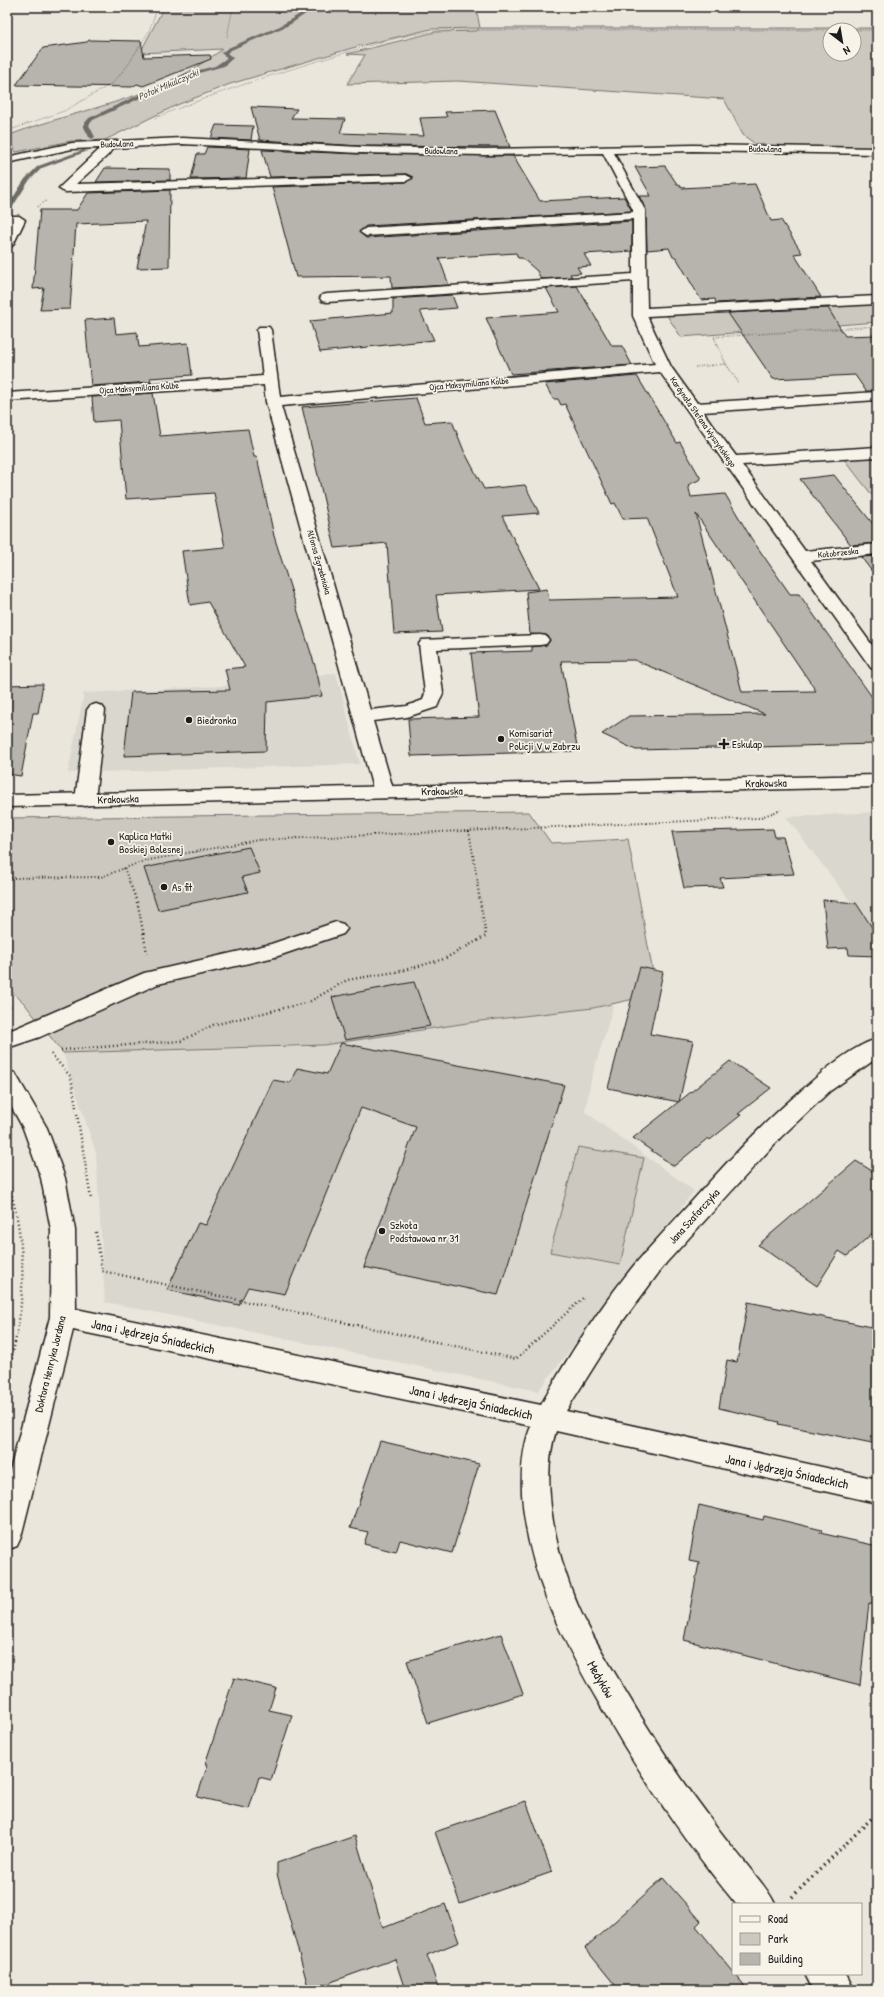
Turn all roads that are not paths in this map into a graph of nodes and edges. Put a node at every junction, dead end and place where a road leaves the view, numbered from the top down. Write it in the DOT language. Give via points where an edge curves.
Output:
graph roads {
  1 [pos="109,144"];
  2 [pos="607,150"];
  3 [pos="877,151"];
  4 [pos="7,160"];
  5 [pos="406,178"];
  6 [pos="639,216"];
  7 [pos="13,220"];
  8 [pos="366,232"];
  9 [pos="7,245"];
  10 [pos="639,277"];
  11 [pos="327,298"];
  12 [pos="877,300"];
  13 [pos="640,312"];
  14 [pos="264,330"];
  15 [pos="665,369"];
  16 [pos="271,380"];
  17 [pos="877,396"];
  18 [pos="7,397"];
  19 [pos="273,402"];
  20 [pos="693,408"];
  21 [pos="877,452"];
  22 [pos="731,461"];
  23 [pos="877,549"];
  24 [pos="799,557"];
  25 [pos="540,640"];
  26 [pos="877,664"];
  27 [pos="96,710"];
  28 [pos="363,716"];
  29 [pos="877,781"];
  30 [pos="384,792"];
  31 [pos="85,800"];
  32 [pos="7,801"];
  33 [pos="336,929"];
  34 [pos="7,1040"];
  35 [pos="877,1047"];
  36 [pos="7,1079"];
  37 [pos="63,1317"];
  38 [pos="548,1418"];
  39 [pos="877,1491"];
  40 [pos="7,1537"];
  41 [pos="757,1903"];
  42 [pos="823,1975"];
  43 [pos="837,1990"];
  1 -- 2 [label="street, Budowlana" via="201,142 360,150 484,152"];
  1 -- 4 [label="street, Budowlana" via="72,146"];
  1 -- 5 [label="street" via="104,153 65,188"];
  2 -- 3 [label="street, Budowlana" via="721,148"];
  2 -- 6 [label="street, Kardynała Stefana Wyszyńskiego" via="635,202"];
  6 -- 8 [label="street"];
  6 -- 10 [label="street, Kardynała Stefana Wyszyńskiego"];
  7 -- 9 [label="street"];
  10 -- 11 [label="street"];
  10 -- 13 [label="street, Kardynała Stefana Wyszyńskiego"];
  12 -- 13 [label="street"];
  13 -- 15 [label="street, Kardynała Stefana Wyszyńskiego"];
  14 -- 16 [label="street, Alfonsa Zgrzebnioka"];
  15 -- 19 [label="street, Ojca Maksymiliana Kolbe"];
  15 -- 20 [label="street, Kardynała Stefana Wyszyńskiego"];
  16 -- 18 [label="street, Ojca Maksymiliana Kolbe"];
  16 -- 19 [label="street, Alfonsa Zgrzebnioka"];
  17 -- 20 [label="street"];
  19 -- 28 [label="street, Alfonsa Zgrzebnioka"];
  20 -- 22 [label="street, Kardynała Stefana Wyszyńskiego"];
  21 -- 22 [label="street"];
  22 -- 24 [label="street, Kardynała Stefana Wyszyńskiego"];
  23 -- 24 [label="street, Kołobrzeska"];
  24 -- 26 [label="street, Kardynała Stefana Wyszyńskiego"];
  25 -- 28 [label="street" via="428,644 434,693 431,703 421,709 406,712"];
  27 -- 31 [label="street"];
  28 -- 30 [label="street, Alfonsa Zgrzebnioka"];
  29 -- 30 [label="street, Krakowska"];
  30 -- 31 [label="street, Krakowska"];
  31 -- 32 [label="street, Krakowska"];
  33 -- 34 [label="street" via="275,950 152,978"];
  35 -- 38 [label="street, Jana Szafarczyka" via="861,1056 812,1095 746,1157 644,1272 594,1341"];
  36 -- 37 [label="street, Doktora Henryka Jordana" via="35,1128 53,1178 63,1230"];
  37 -- 38 [label="street, Jana i Jędrzeja Śniadeckich"];
  37 -- 40 [label="street, Doktora Henryka Jordana"];
  38 -- 39 [label="street, Jana i Jędrzeja Śniadeckich"];
  38 -- 41 [label="street, Medyków" via="538,1448 536,1490 542,1535 557,1590 588,1656 627,1724 688,1816"];
  42 -- 43 [label="street"];
}
